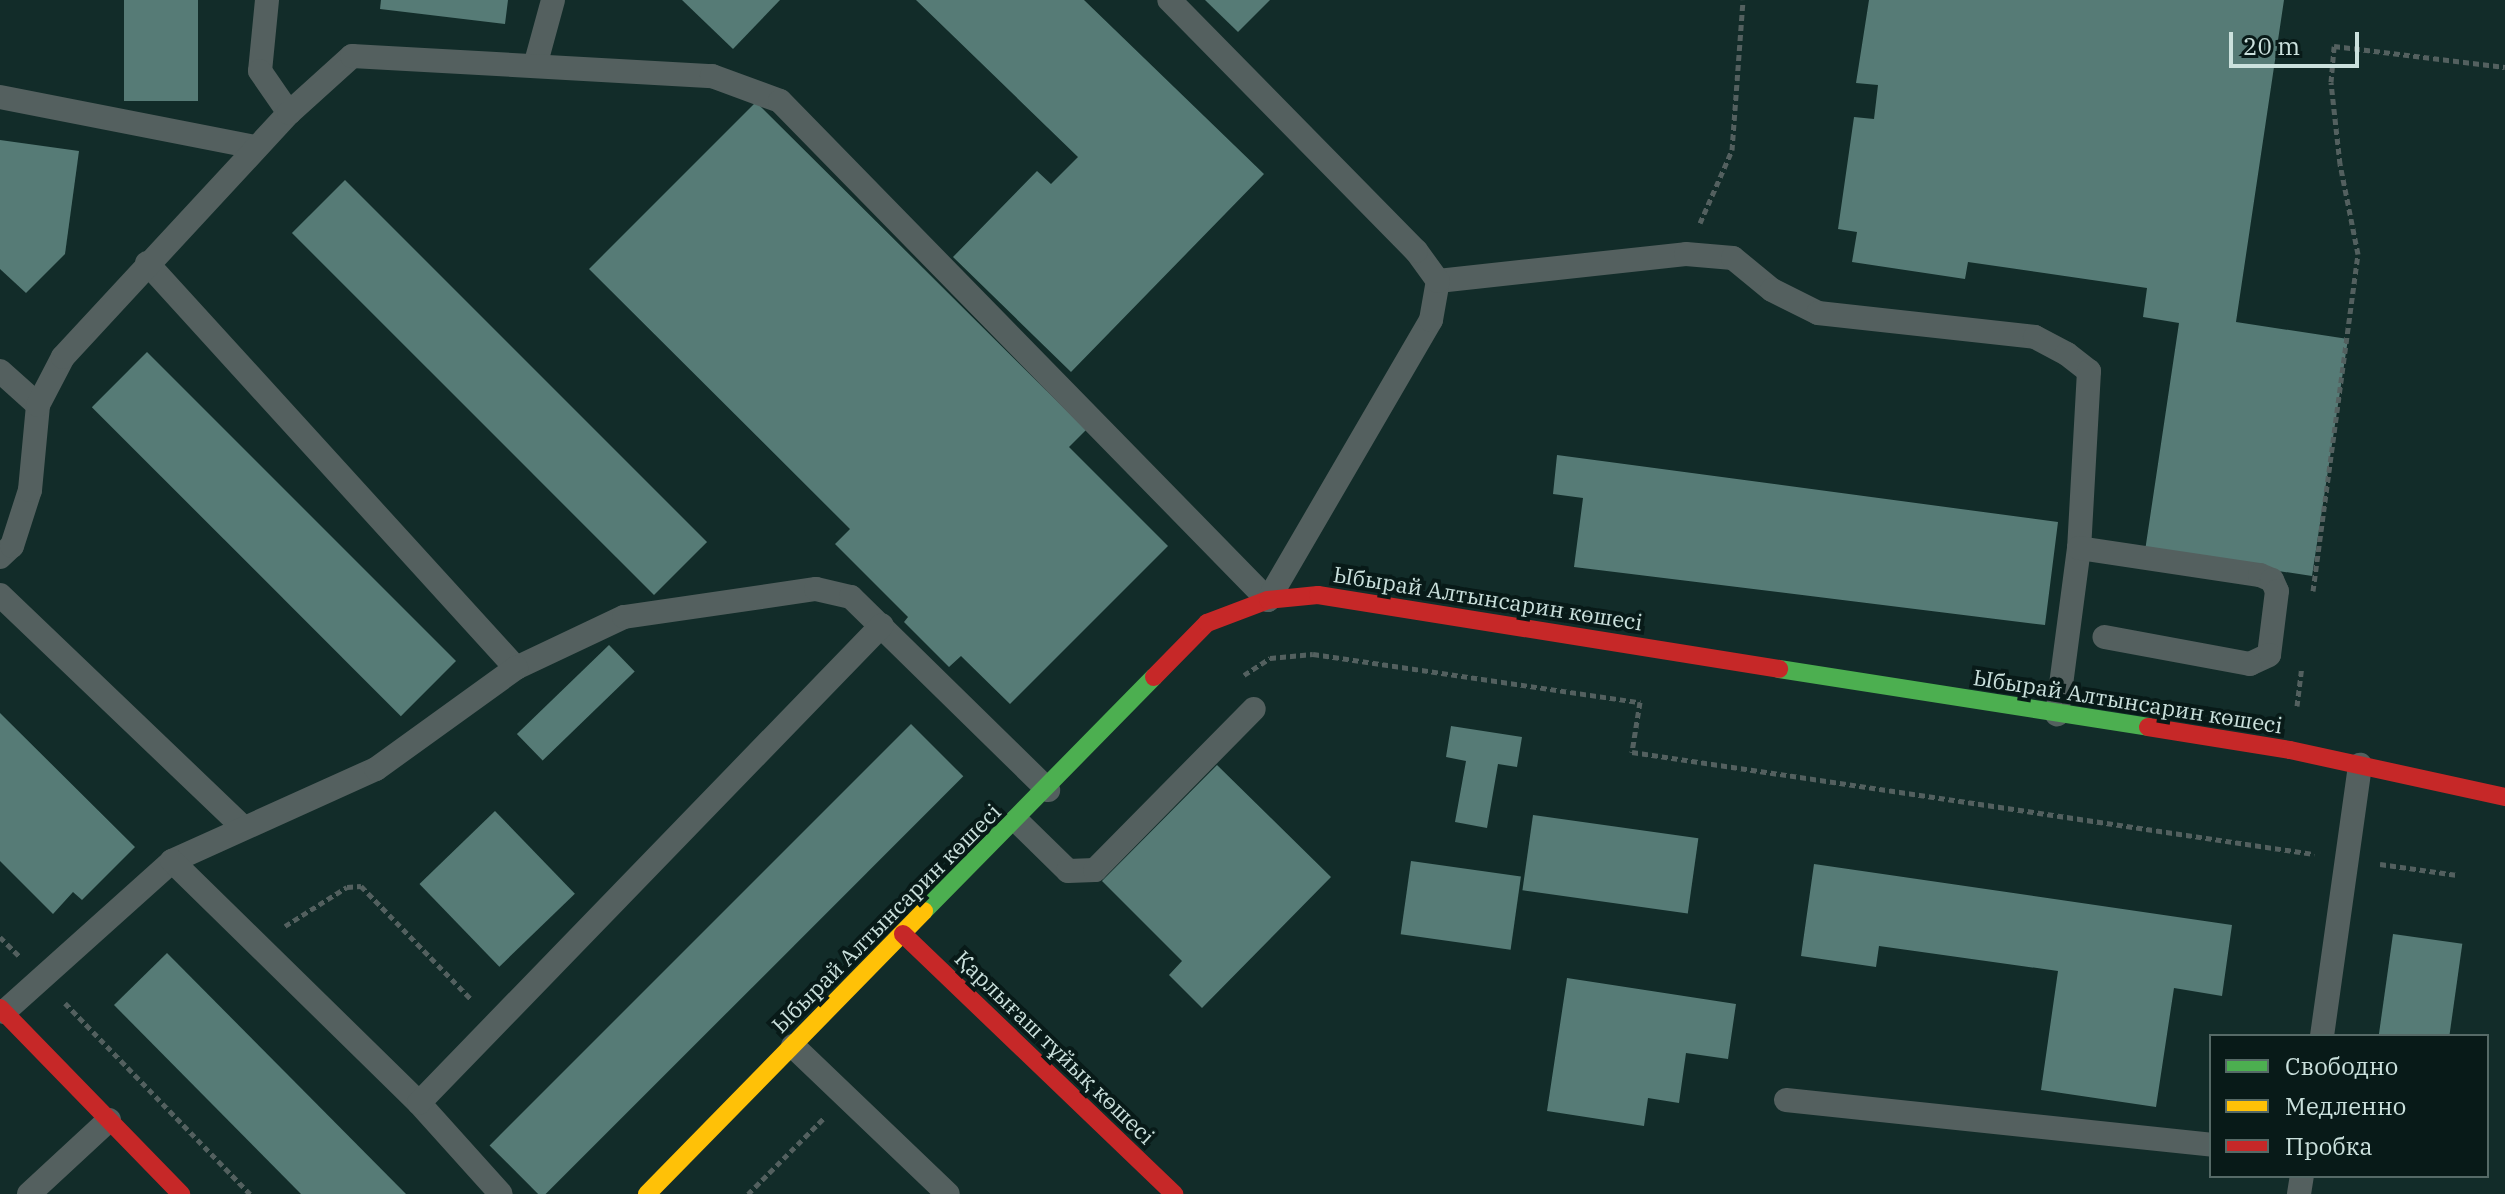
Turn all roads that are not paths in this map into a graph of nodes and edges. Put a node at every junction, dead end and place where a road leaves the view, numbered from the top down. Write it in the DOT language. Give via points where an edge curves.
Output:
graph roads {
  1 [pos="267,0"];
  2 [pos="553,0"];
  3 [pos="1169,0"];
  4 [pos="535,66"];
  5 [pos="0,97"];
  6 [pos="289,113"];
  7 [pos="256,147"];
  8 [pos="147,263"];
  9 [pos="1438,281"];
  10 [pos="0,371"];
  11 [pos="38,405"];
  12 [pos="2079,548"];
  13 [pos="0,557"];
  14 [pos="0,595"];
  15 [pos="1268,600"];
  16 [pos="882,625"];
  17 [pos="2104,637"];
  18 [pos="516,668"];
  19 [pos="1254,709"];
  20 [pos="2057,715"];
  21 [pos="2360,765"];
  22 [pos="1048,790"];
  23 [pos="2505,797"];
  24 [pos="1017,821"];
  25 [pos="244,828"];
  26 [pos="172,861"];
  27 [pos="903,934"];
  28 [pos="2,1010"];
  29 [pos="2322,1034"];
  30 [pos="793,1046"];
  31 [pos="1786,1100"];
  32 [pos="419,1103"];
  33 [pos="109,1120"];
  34 [pos="2209,1145"];
  35 [pos="29,1194"];
  36 [pos="181,1194"];
  37 [pos="501,1194"];
  38 [pos="647,1194"];
  39 [pos="948,1194"];
  40 [pos="1174,1194"];
  1 -- 6 [label="lane" via="260,71"];
  2 -- 4 [label="lane"];
  3 -- 9 [label="lane" via="1416,251"];
  4 -- 6 [label="lane" via="352,56"];
  4 -- 15 [label="lane" via="712,76 780,101"];
  5 -- 7 [label="lane"];
  6 -- 7 [label="lane"];
  7 -- 8 [label="lane"];
  8 -- 11 [label="lane" via="63,357"];
  8 -- 18 [label="lane"];
  9 -- 12 [label="lane" via="1686,254 1733,258 1772,290 1818,313 2035,337 2089,371"];
  9 -- 15 [label="lane" via="1431,320"];
  10 -- 11 [label="lane"];
  11 -- 13 [label="lane" via="30,490 12,546"];
  12 -- 17 [label="lane" via="2260,575 2272,580 2277,591 2269,655 2250,664"];
  12 -- 20 [label="lane"];
  14 -- 25 [label="lane"];
  15 -- 20 [label="street, Ыбырай Алтынсарин көшесі" via="1318,595"];
  15 -- 22 [label="street, Ыбырай Алтынсарин көшесі" via="1207,623"];
  16 -- 18 [label="lane" via="851,597 816,589 624,617"];
  16 -- 22 [label="lane"];
  16 -- 32 [label="lane"];
  18 -- 25 [label="lane" via="376,769"];
  19 -- 24 [label="lane" via="1095,870 1068,871"];
  20 -- 21 [label="street, Ыбырай Алтынсарин көшесі"];
  21 -- 23 [label="street, Ыбырай Алтынсарин көшесі"];
  21 -- 29 [label="lane"];
  22 -- 24 [label="street, Ыбырай Алтынсарин көшесі"];
  24 -- 27 [label="street, Ыбырай Алтынсарин көшесі"];
  25 -- 26 [label="lane"];
  26 -- 28 [label="lane"];
  26 -- 32 [label="lane"];
  27 -- 30 [label="street, Ыбырай Алтынсарин көшесі"];
  27 -- 40 [label="street, Қарлығаш тұйық көшесі"];
  28 -- 33 [label="street"];
  30 -- 38 [label="street, Ыбырай Алтынсарин көшесі"];
  30 -- 39 [label="lane"];
  31 -- 34 [label="lane"];
  32 -- 37 [label="lane"];
  33 -- 35 [label="lane"];
  33 -- 36 [label="street"];
}
